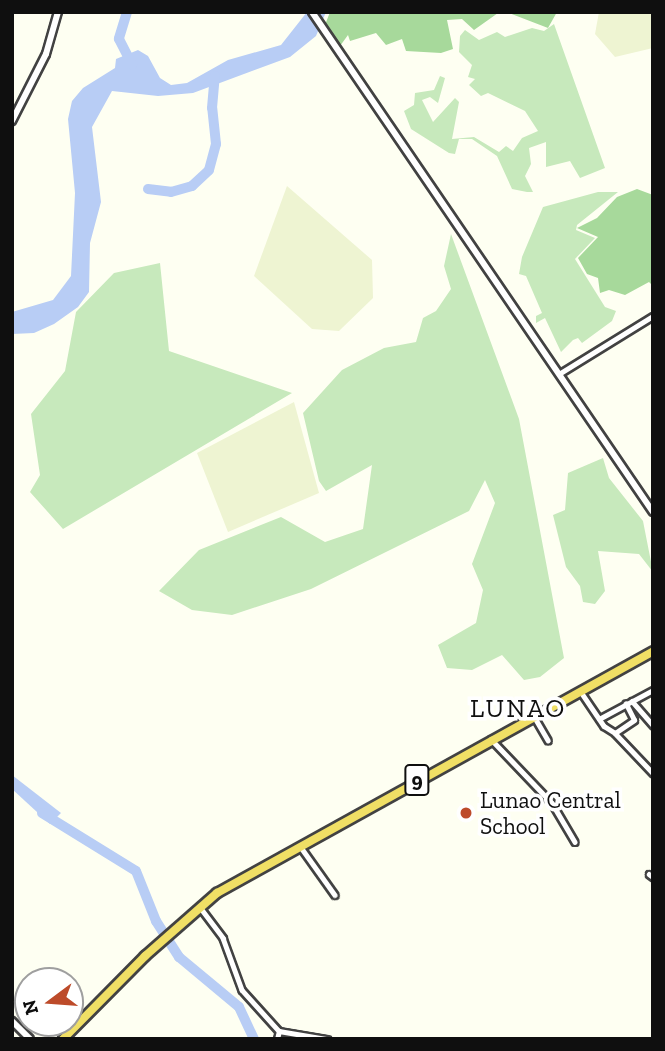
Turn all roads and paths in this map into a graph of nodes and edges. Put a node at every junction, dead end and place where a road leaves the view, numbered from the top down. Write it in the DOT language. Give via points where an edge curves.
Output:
graph roads {
  1 [pos="58,12"];
  2 [pos="312,12"];
  3 [pos="12,121"];
  4 [pos="653,316"];
  5 [pos="559,374"];
  6 [pos="653,512"];
  7 [pos="652,653"];
  8 [pos="653,690"];
  9 [pos="581,691"];
  10 [pos="629,703"];
  11 [pos="534,715"];
  12 [pos="599,719"];
  13 [pos="653,726"];
  14 [pos="615,733"];
  15 [pos="490,739"];
  16 [pos="548,740"];
  17 [pos="653,773"];
  18 [pos="575,842"];
  19 [pos="300,846"];
  20 [pos="335,895"];
  21 [pos="200,907"];
  22 [pos="12,1021"];
  23 [pos="279,1031"];
  24 [pos="30,1039"];
  25 [pos="63,1039"];
  26 [pos="277,1039"];
  27 [pos="327,1039"];
  1 -- 3 [label="street" via="46,54"];
  2 -- 5 [label="street"];
  4 -- 5 [label="street"];
  5 -- 6 [label="street"];
  7 -- 9 [label="highway, 9"];
  8 -- 10 [label="street"];
  9 -- 11 [label="highway, 9"];
  9 -- 12 [label="street"];
  10 -- 12 [label="street"];
  10 -- 13 [label="street"];
  10 -- 14 [label="street" via="634,720"];
  11 -- 15 [label="highway, 9"];
  11 -- 16 [label="street"];
  12 -- 14 [label="street"];
  14 -- 17 [label="street"];
  15 -- 18 [label="street" via="552,803"];
  15 -- 19 [label="highway, 9"];
  19 -- 20 [label="street"];
  19 -- 21 [label="highway, 9"];
  21 -- 23 [label="street" via="223,938 242,989"];
  21 -- 25 [label="highway, 9"];
  22 -- 24 [label="street"];
  23 -- 26 [label="street"];
  23 -- 27 [label="street"];
}
